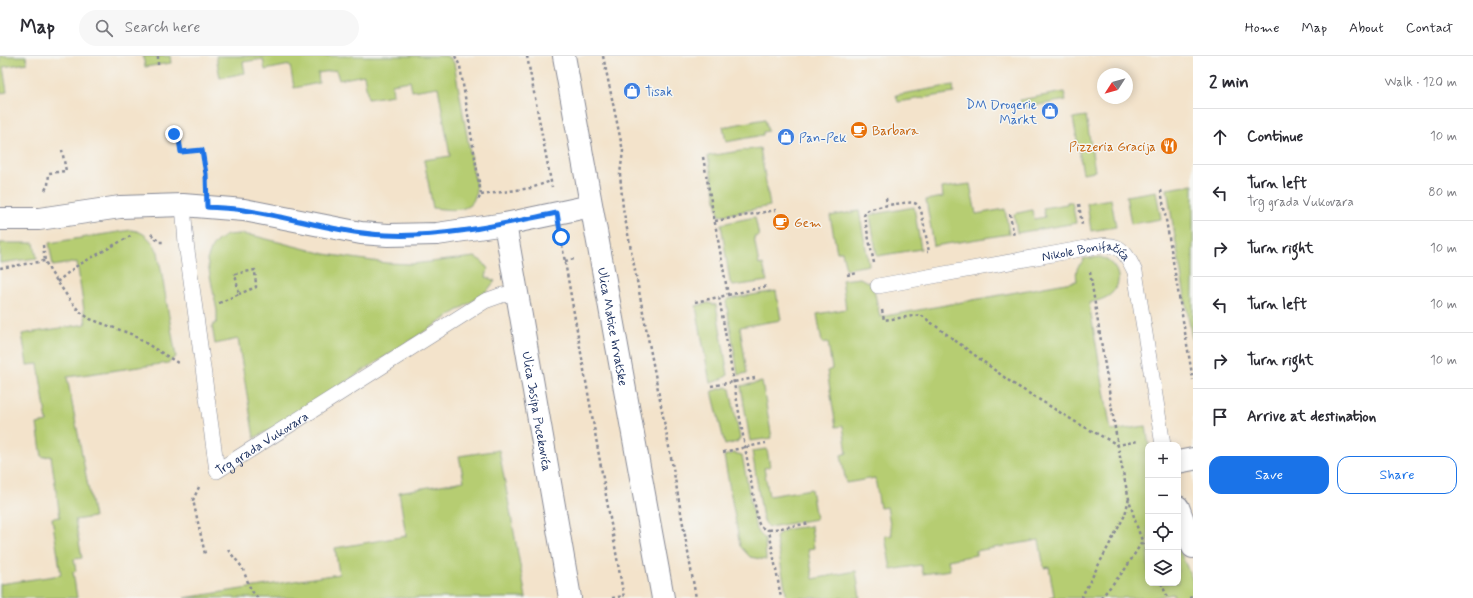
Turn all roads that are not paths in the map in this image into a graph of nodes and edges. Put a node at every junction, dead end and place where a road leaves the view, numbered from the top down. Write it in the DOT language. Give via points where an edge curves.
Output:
graph roads {
  1 [pos="564,56"];
  2 [pos="183,205"];
  3 [pos="591,206"];
  4 [pos="0,219"];
  5 [pos="505,224"];
  6 [pos="878,286"];
  7 [pos="517,293"];
  8 [pos="1163,441"];
  9 [pos="1193,459"];
  10 [pos="1181,461"];
  11 [pos="1181,514"];
  12 [pos="1193,548"];
  13 [pos="570,598"];
  14 [pos="663,598"];
  1 -- 3 [label="street, Ulica Matice hrvatske"];
  2 -- 4 [label="street" via="120,207 39,219"];
  2 -- 5 [label="street" via="244,210 361,233 388,235 437,234"];
  2 -- 7 [label="lane, Trg grada Vukovara" via="217,471 485,301"];
  3 -- 5 [label="street"];
  3 -- 14 [label="street, Ulica Matice hrvatske"];
  5 -- 7 [label="street, Ulica Josipa Pucekovića"];
  6 -- 8 [label="lane, Nikole Bonifačića" via="1086,248 1116,246 1130,260 1135,272"];
  7 -- 13 [label="street, Ulica Josipa Pucekovića"];
  9 -- 10 [label="street"];
  11 -- 12 [label="street"];
}
